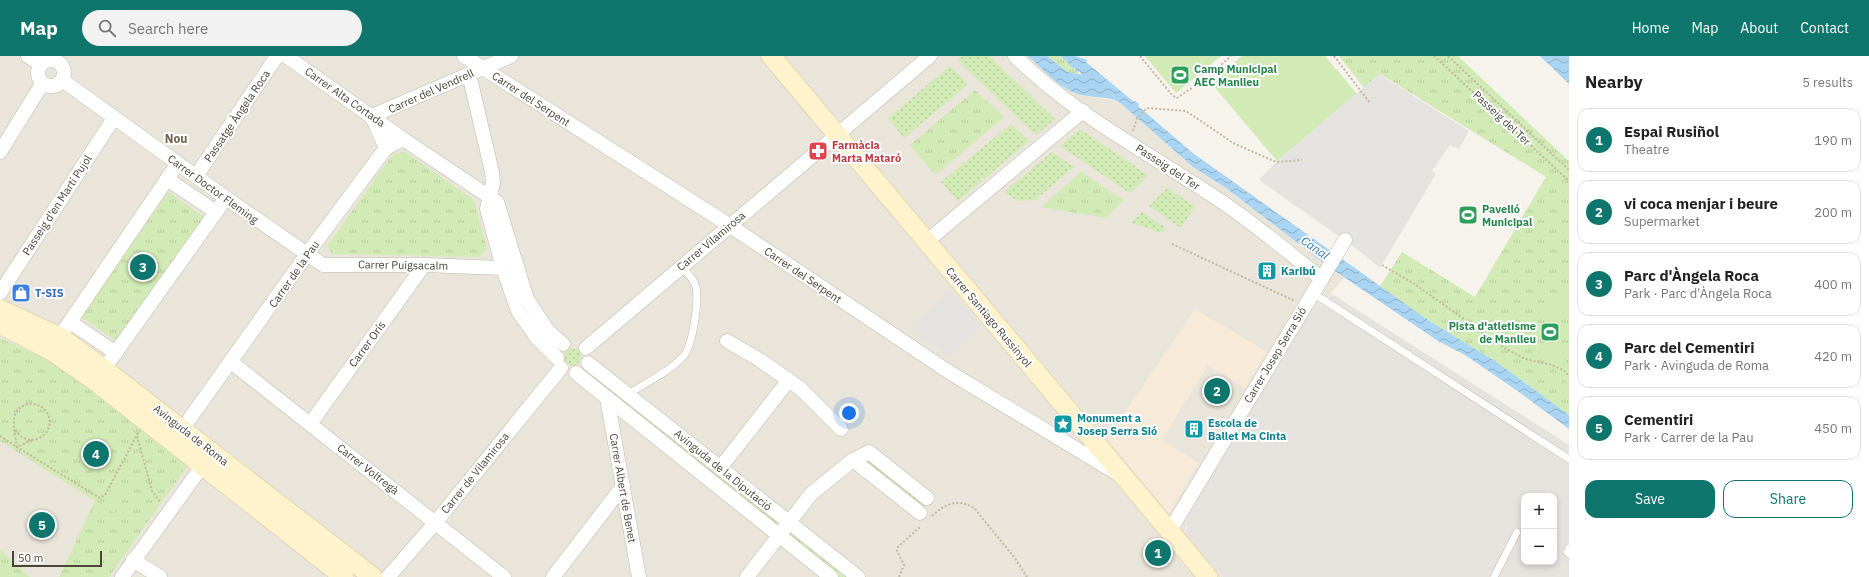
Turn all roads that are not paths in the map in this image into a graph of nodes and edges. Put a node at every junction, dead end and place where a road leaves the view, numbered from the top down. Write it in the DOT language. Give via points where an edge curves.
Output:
graph roads {
  1 [pos="28,56"];
  2 [pos="277,56"];
  3 [pos="286,56"];
  4 [pos="464,56"];
  5 [pos="511,56"];
  6 [pos="771,56"];
  7 [pos="930,56"];
  8 [pos="1015,56"];
  9 [pos="60,59"];
  10 [pos="40,64"];
  11 [pos="483,68"];
  12 [pos="469,74"];
  13 [pos="62,80"];
  14 [pos="42,84"];
  15 [pos="1083,111"];
  16 [pos="372,116"];
  17 [pos="114,118"];
  18 [pos="837,136"];
  19 [pos="403,139"];
  20 [pos="386,148"];
  21 [pos="0,152"];
  22 [pos="178,163"];
  23 [pos="196,176"];
  24 [pos="167,179"];
  25 [pos="226,198"];
  26 [pos="491,198"];
  27 [pos="216,212"];
  28 [pos="729,225"];
  29 [pos="1345,240"];
  30 [pos="926,242"];
  31 [pos="307,254"];
  32 [pos="424,265"];
  33 [pos="681,266"];
  34 [pos="503,268"];
  35 [pos="1325,273"];
  36 [pos="0,293"];
  37 [pos="1313,293"];
  38 [pos="0,309"];
  39 [pos="70,322"];
  40 [pos="0,324"];
  41 [pos="727,341"];
  42 [pos="55,343"];
  43 [pos="563,344"];
  44 [pos="586,348"];
  45 [pos="116,353"];
  46 [pos="231,362"];
  47 [pos="559,363"];
  48 [pos="588,363"];
  49 [pos="576,373"];
  50 [pos="100,375"];
  51 [pos="789,380"];
  52 [pos="628,394"];
  53 [pos="607,398"];
  54 [pos="310,424"];
  55 [pos="183,428"];
  56 [pos="841,429"];
  57 [pos="1569,458"];
  58 [pos="853,460"];
  59 [pos="203,465"];
  60 [pos="720,468"];
  61 [pos="1125,479"];
  62 [pos="623,486"];
  63 [pos="928,498"];
  64 [pos="924,519"];
  65 [pos="435,522"];
  66 [pos="788,522"];
  67 [pos="1169,532"];
  68 [pos="1517,532"];
  69 [pos="780,536"];
  70 [pos="1569,548"];
  71 [pos="1569,554"];
  72 [pos="133,560"];
  73 [pos="122,577"];
  74 [pos="160,577"];
  75 [pos="344,577"];
  76 [pos="373,577"];
  77 [pos="388,577"];
  78 [pos="504,577"];
  79 [pos="554,577"];
  80 [pos="639,577"];
  81 [pos="747,577"];
  82 [pos="831,577"];
  83 [pos="858,577"];
  84 [pos="1208,577"];
  85 [pos="1494,577"];
  1 -- 10 [label="street"];
  2 -- 23 [label="street, Passatge Àngela Roca"];
  3 -- 16 [label="street, Carrer Alta Cortada"];
  4 -- 11 [label="street, Carrer del Serpent"];
  5 -- 11 [label="street, Carrer del Vendrell"];
  6 -- 18 [label="street, Carrer Santiago Russinyol"];
  7 -- 18 [label="street, Carrer Vilamirosa"];
  8 -- 15 [label="street, Passeig del Ter" via="1062,97"];
  9 -- 10 [label="street"];
  9 -- 13 [label="street" via="64,72"];
  10 -- 14 [label="street" via="37,76"];
  11 -- 12 [label="street, Carrer del Vendrell"];
  11 -- 28 [label="street, Carrer del Serpent"];
  12 -- 16 [label="street, Carrer del Vendrell"];
  12 -- 26 [label="street" via="492,172"];
  13 -- 14 [label="street" via="55,86"];
  13 -- 17 [label="street, Carrer Doctor Fleming"];
  14 -- 21 [label="street"];
  15 -- 30 [label="street"];
  15 -- 35 [label="street, Passeig del Ter"];
  16 -- 19 [label="street, Carrer Alta Cortada"];
  16 -- 20 [label="street"];
  17 -- 22 [label="street, Carrer Doctor Fleming"];
  17 -- 36 [label="street, Passeig d'en Martí Pujol"];
  18 -- 28 [label="street, Carrer Vilamirosa"];
  18 -- 30 [label="street, Carrer Santiago Russinyol"];
  19 -- 20 [label="street"];
  19 -- 26 [label="street, Carrer Alta Cortada"];
  20 -- 31 [label="street, Carrer de la Pau"];
  22 -- 23 [label="street, Carrer Doctor Fleming"];
  22 -- 24 [label="street"];
  23 -- 25 [label="street, Carrer Doctor Fleming"];
  24 -- 27 [label="street"];
  24 -- 39 [label="street"];
  25 -- 27 [label="street"];
  25 -- 31 [label="street, Carrer Doctor Fleming"];
  26 -- 34 [label="street" via="487,209"];
  26 -- 43 [label="street" via="497,202 527,299 548,331"];
  27 -- 45 [label="street"];
  28 -- 33 [label="street, Carrer Vilamirosa"];
  28 -- 61 [label="street, Carrer del Serpent" via="949,372"];
  29 -- 35 [label="street, Carrer Josep Serra Sió"];
  30 -- 61 [label="street, Carrer Santiago Russinyol"];
  31 -- 32 [label="street, Carrer Puigsacalm" via="323,265"];
  31 -- 46 [label="street, Carrer de la Pau"];
  32 -- 34 [label="street, Carrer Puigsacalm"];
  32 -- 54 [label="street, Carrer Orís"];
  33 -- 44 [label="street, Carrer Vilamirosa"];
  33 -- 52 [label="lane" via="695,284 696,316 691,342 684,357"];
  34 -- 47 [label="street" via="518,311"];
  35 -- 37 [label="street, Carrer Josep Serra Sió"];
  37 -- 57 [label="lane"];
  37 -- 67 [label="street, Carrer Josep Serra Sió"];
  38 -- 42 [label="street, Avinguda de Roma"];
  39 -- 42 [label="street"];
  39 -- 45 [label="street"];
  40 -- 42 [label="street, Avinguda de Roma"];
  41 -- 51 [label="street"];
  42 -- 50 [label="street, Avinguda de Roma"];
  43 -- 44 [label="street" via="573,341"];
  43 -- 47 [label="street" via="557,353"];
  44 -- 48 [label="street"];
  45 -- 50 [label="street"];
  46 -- 54 [label="street, Carrer Voltregà"];
  46 -- 55 [label="street, Carrer de la Pau"];
  47 -- 49 [label="street" via="565,371"];
  47 -- 65 [label="street, Carrer de Vilamirosa"];
  48 -- 49 [label="street"];
  48 -- 52 [label="street, Avinguda de la Diputació"];
  49 -- 53 [label="street, Avinguda de la Diputació"];
  50 -- 55 [label="street, Avinguda de Roma"];
  50 -- 59 [label="street, Avinguda de Roma"];
  51 -- 56 [label="street"];
  51 -- 60 [label="street"];
  52 -- 60 [label="street, Avinguda de la Diputació"];
  53 -- 62 [label="street, Carrer Albert de Benet"];
  53 -- 69 [label="street, Avinguda de la Diputació"];
  54 -- 65 [label="street, Carrer Voltregà"];
  55 -- 76 [label="street, Avinguda de Roma"];
  58 -- 63 [label="street" via="869,452"];
  58 -- 64 [label="street"];
  58 -- 66 [label="street" via="811,494"];
  59 -- 72 [label="street"];
  59 -- 75 [label="street, Avinguda de Roma"];
  60 -- 66 [label="street, Avinguda de la Diputació"];
  61 -- 67 [label="street, Carrer Santiago Russinyol"];
  62 -- 79 [label="street"];
  62 -- 80 [label="street, Carrer Albert de Benet"];
  65 -- 77 [label="street, Carrer de Vilamirosa"];
  65 -- 78 [label="street, Carrer Voltregà"];
  66 -- 69 [label="street"];
  66 -- 83 [label="street, Avinguda de la Diputació"];
  67 -- 84 [label="street, Carrer Santiago Russinyol"];
  68 -- 85 [label="lane"];
  69 -- 81 [label="street"];
  69 -- 82 [label="street, Avinguda de la Diputació"];
  70 -- 71 [label="lane"];
  72 -- 73 [label="street"];
  72 -- 74 [label="street"];
}
